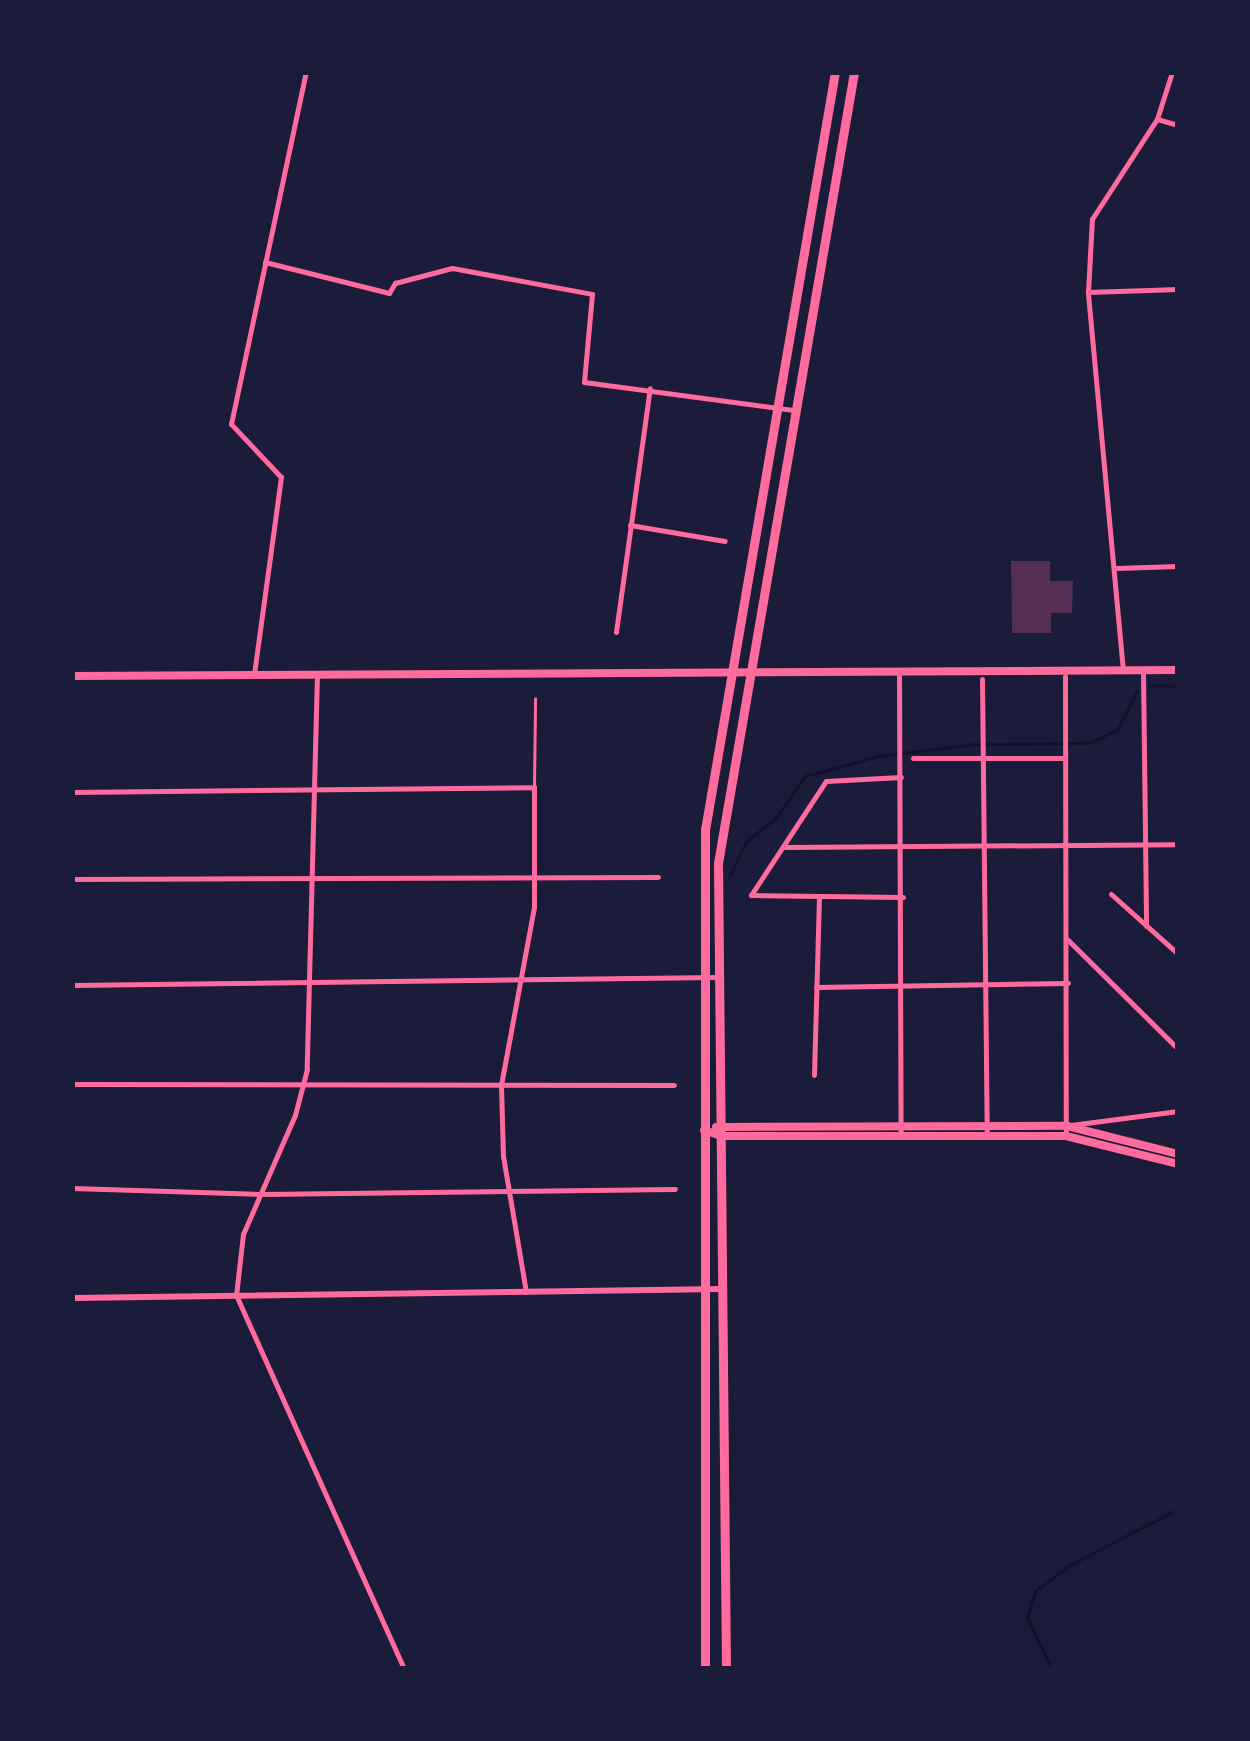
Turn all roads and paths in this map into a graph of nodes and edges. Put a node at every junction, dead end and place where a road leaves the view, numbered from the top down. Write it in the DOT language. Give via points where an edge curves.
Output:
graph roads {
  1 [pos="306,72"];
  2 [pos="835,72"];
  3 [pos="854,72"];
  4 [pos="1172,72"];
  5 [pos="1157,119"];
  6 [pos="1178,124"];
  7 [pos="265,262"];
  8 [pos="1178,289"];
  9 [pos="1088,292"];
  10 [pos="650,388"];
  11 [pos="778,408"];
  12 [pos="797,411"];
  13 [pos="630,525"];
  14 [pos="725,542"];
  15 [pos="1178,566"];
  16 [pos="1114,568"];
  17 [pos="616,632"];
  18 [pos="1123,670"];
  19 [pos="1143,670"];
  20 [pos="1178,670"];
  21 [pos="899,672"];
  22 [pos="729,673"];
  23 [pos="317,674"];
  24 [pos="747,674"];
  25 [pos="72,676"];
  26 [pos="254,676"];
  27 [pos="1065,676"];
  28 [pos="982,679"];
  29 [pos="534,699"];
  30 [pos="913,758"];
  31 [pos="983,758"];
  32 [pos="1064,758"];
  33 [pos="902,777"];
  34 [pos="534,787"];
  35 [pos="313,788"];
  36 [pos="72,792"];
  37 [pos="1065,844"];
  38 [pos="1146,844"];
  39 [pos="1178,844"];
  40 [pos="984,845"];
  41 [pos="902,846"];
  42 [pos="784,847"];
  43 [pos="534,877"];
  44 [pos="658,877"];
  45 [pos="313,878"];
  46 [pos="72,879"];
  47 [pos="1111,894"];
  48 [pos="819,897"];
  49 [pos="903,897"];
  50 [pos="1146,926"];
  51 [pos="1068,940"];
  52 [pos="1178,954"];
  53 [pos="702,977"];
  54 [pos="719,977"];
  55 [pos="520,981"];
  56 [pos="1069,983"];
  57 [pos="312,984"];
  58 [pos="72,985"];
  59 [pos="986,985"];
  60 [pos="902,986"];
  61 [pos="816,987"];
  62 [pos="1178,1049"];
  63 [pos="814,1075"];
  64 [pos="72,1084"];
  65 [pos="500,1085"];
  66 [pos="674,1085"];
  67 [pos="302,1088"];
  68 [pos="1178,1111"];
  69 [pos="901,1122"];
  70 [pos="987,1127"];
  71 [pos="704,1130"];
  72 [pos="721,1131"];
  73 [pos="1066,1131"];
  74 [pos="902,1134"];
  75 [pos="1178,1154"];
  76 [pos="1178,1164"];
  77 [pos="72,1188"];
  78 [pos="512,1189"];
  79 [pos="675,1189"];
  80 [pos="260,1194"];
  81 [pos="702,1289"];
  82 [pos="722,1289"];
  83 [pos="526,1292"];
  84 [pos="236,1295"];
  85 [pos="72,1298"];
  86 [pos="404,1668"];
  87 [pos="705,1668"];
  88 [pos="726,1668"];
  1 -- 7 [label="street"];
  2 -- 11 [label="highway"];
  3 -- 12 [label="highway"];
  4 -- 5 [label="street"];
  5 -- 6 [label="street"];
  5 -- 9 [label="street" via="1092,219"];
  7 -- 10 [label="street" via="389,293 395,283 452,268 592,294 584,382"];
  7 -- 26 [label="street" via="231,424 281,477"];
  8 -- 9 [label="street"];
  9 -- 16 [label="street"];
  10 -- 11 [label="street"];
  10 -- 13 [label="street"];
  11 -- 12 [label="street"];
  11 -- 22 [label="highway"];
  12 -- 24 [label="highway"];
  13 -- 14 [label="street"];
  13 -- 17 [label="street"];
  15 -- 16 [label="street"];
  16 -- 18 [label="street"];
  18 -- 19 [label="main road"];
  18 -- 21 [label="main road"];
  19 -- 20 [label="main road"];
  19 -- 38 [label="street"];
  21 -- 24 [label="main road"];
  21 -- 33 [label="street"];
  22 -- 23 [label="main road"];
  22 -- 24 [label="main road"];
  22 -- 53 [label="highway" via="705,830"];
  23 -- 26 [label="main road"];
  23 -- 35 [label="street"];
  24 -- 54 [label="highway" via="718,863"];
  25 -- 26 [label="main road"];
  27 -- 32 [label="street"];
  28 -- 31 [label="street"];
  29 -- 34 [label="lane"];
  30 -- 31 [label="street"];
  31 -- 32 [label="street"];
  31 -- 40 [label="street"];
  32 -- 37 [label="street"];
  33 -- 41 [label="street"];
  33 -- 42 [label="street" via="824,784"];
  34 -- 35 [label="street"];
  34 -- 43 [label="street"];
  35 -- 36 [label="street"];
  35 -- 45 [label="street"];
  37 -- 38 [label="street"];
  37 -- 40 [label="street"];
  37 -- 51 [label="street"];
  38 -- 39 [label="street"];
  38 -- 50 [label="street"];
  40 -- 41 [label="street"];
  40 -- 59 [label="street"];
  41 -- 42 [label="street"];
  41 -- 49 [label="street"];
  42 -- 48 [label="street" via="751,896"];
  43 -- 44 [label="street"];
  43 -- 45 [label="street"];
  43 -- 55 [label="street"];
  45 -- 46 [label="street"];
  45 -- 57 [label="street"];
  47 -- 50 [label="street"];
  48 -- 49 [label="street"];
  48 -- 61 [label="street"];
  49 -- 60 [label="street"];
  50 -- 52 [label="street"];
  51 -- 56 [label="street"];
  51 -- 62 [label="street"];
  53 -- 54 [label="street"];
  53 -- 55 [label="street"];
  53 -- 71 [label="highway"];
  54 -- 72 [label="highway"];
  55 -- 57 [label="street"];
  55 -- 65 [label="street"];
  56 -- 59 [label="street"];
  56 -- 73 [label="street"];
  57 -- 58 [label="street"];
  57 -- 67 [label="street"];
  59 -- 60 [label="street"];
  59 -- 70 [label="street"];
  60 -- 61 [label="street"];
  60 -- 69 [label="street"];
  61 -- 63 [label="street"];
  64 -- 67 [label="street"];
  65 -- 66 [label="street"];
  65 -- 67 [label="street"];
  65 -- 78 [label="street" via="503,1156"];
  67 -- 80 [label="street"];
  68 -- 73 [label="street"];
  69 -- 70 [label="main road"];
  69 -- 72 [label="main road"];
  69 -- 74 [label="street"];
  70 -- 73 [label="main road"];
  70 -- 74 [label="main road"];
  71 -- 72 [label="main road"];
  71 -- 81 [label="highway"];
  72 -- 74 [label="main road"];
  72 -- 82 [label="highway"];
  73 -- 75 [label="main road"];
  73 -- 76 [label="main road"];
  77 -- 80 [label="street"];
  78 -- 79 [label="street"];
  78 -- 80 [label="street"];
  78 -- 83 [label="street"];
  80 -- 84 [label="street" via="243,1234"];
  81 -- 82 [label="street"];
  81 -- 83 [label="street"];
  81 -- 87 [label="highway"];
  82 -- 88 [label="highway"];
  83 -- 84 [label="street"];
  84 -- 85 [label="street"];
  84 -- 86 [label="street"];
}
